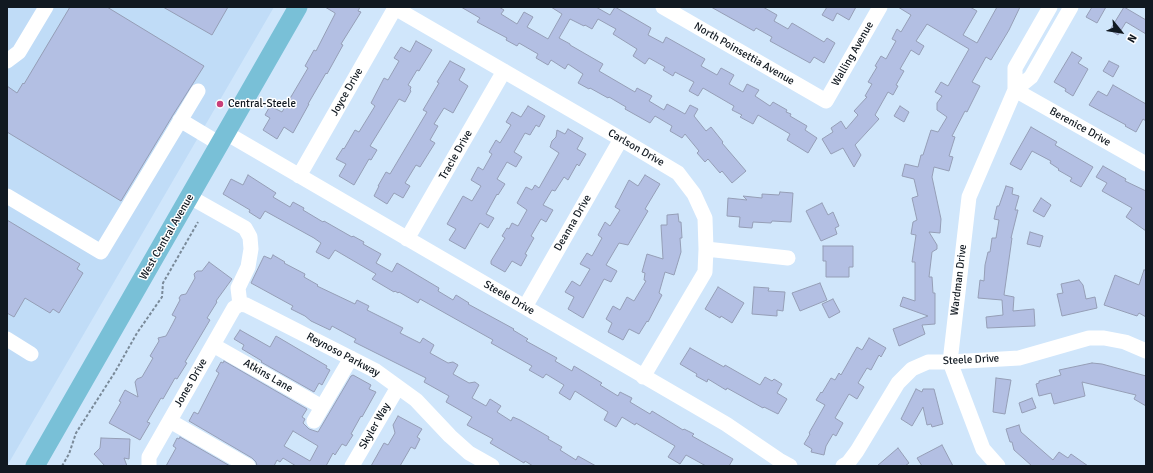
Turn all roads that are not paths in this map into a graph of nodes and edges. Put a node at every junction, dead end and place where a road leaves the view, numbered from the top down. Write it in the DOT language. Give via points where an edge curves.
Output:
graph roads {
  1 [pos="46,7"];
  2 [pos="298,7"];
  3 [pos="663,7"];
  4 [pos="880,7"];
  5 [pos="1050,7"];
  6 [pos="1071,7"];
  7 [pos="395,8"];
  8 [pos="7,60"];
  9 [pos="504,71"];
  10 [pos="1015,90"];
  11 [pos="198,91"];
  12 [pos="826,101"];
  13 [pos="180,120"];
  14 [pos="223,139"];
  15 [pos="621,139"];
  16 [pos="1146,164"];
  17 [pos="299,176"];
  18 [pos="7,196"];
  19 [pos="190,197"];
  20 [pos="407,239"];
  21 [pos="706,249"];
  22 [pos="788,258"];
  23 [pos="240,304"];
  24 [pos="525,307"];
  25 [pos="7,339"];
  26 [pos="213,345"];
  27 [pos="1146,351"];
  28 [pos="31,354"];
  29 [pos="351,358"];
  30 [pos="950,362"];
  31 [pos="643,376"];
  32 [pos="398,387"];
  33 [pos="322,407"];
  34 [pos="170,421"];
  35 [pos="314,422"];
  36 [pos="488,465"];
  37 [pos="35,466"];
  38 [pos="149,466"];
  39 [pos="248,466"];
  40 [pos="352,466"];
  41 [pos="790,466"];
  42 [pos="843,466"];
  43 [pos="998,466"];
  1 -- 8 [label="street" via="19,52"];
  2 -- 14 [label="main road, West Central Avenue"];
  3 -- 12 [label="street, North Poinsettia Avenue"];
  4 -- 12 [label="street, Walling Avenue"];
  5 -- 10 [label="street, Wardman Drive" via="1015,68"];
  6 -- 10 [label="street, Wardman Drive" via="1031,77"];
  7 -- 9 [label="street, Carlson Drive"];
  7 -- 17 [label="street, Joyce Drive"];
  9 -- 15 [label="street, Carlson Drive"];
  9 -- 20 [label="street, Tracie Drive"];
  10 -- 16 [label="street, Berenice Drive"];
  10 -- 30 [label="street, Wardman Drive" via="969,197"];
  11 -- 13 [label="street"];
  13 -- 14 [label="street, Steele Drive"];
  13 -- 18 [label="street" via="101,252"];
  14 -- 17 [label="street, Steele Drive"];
  14 -- 19 [label="main road, West Central Avenue"];
  15 -- 21 [label="street, Carlson Drive" via="678,173 694,194 705,218"];
  15 -- 24 [label="street, Deanna Drive"];
  17 -- 20 [label="street, Steele Drive"];
  19 -- 23 [label="street" via="245,228 250,237 248,267 238,288"];
  19 -- 37 [label="main road, West Central Avenue"];
  20 -- 24 [label="street, Steele Drive"];
  21 -- 22 [label="street"];
  21 -- 31 [label="street, Carlson Drive" via="705,272"];
  23 -- 26 [label="street, Jones Drive" via="234,308"];
  23 -- 29 [label="street, Reynoso Parkway"];
  24 -- 31 [label="street, Steele Drive"];
  25 -- 28 [label="street"];
  26 -- 33 [label="street, Atkins Lane"];
  26 -- 34 [label="street, Jones Drive"];
  27 -- 30 [label="street, Steele Drive" via="1125,342 1090,338 1019,358"];
  29 -- 32 [label="street, Reynoso Parkway" via="376,371"];
  29 -- 33 [label="street"];
  30 -- 42 [label="street, Steele Drive" via="928,362 912,369 898,383 857,450"];
  30 -- 43 [label="street, Wardman Drive" via="982,449"];
  31 -- 41 [label="street, Steele Drive" via="726,424"];
  32 -- 36 [label="street, Reynoso Parkway" via="416,400 459,445"];
  32 -- 40 [label="street, Skyler Way"];
  33 -- 35 [label="street"];
  34 -- 38 [label="street, Jones Drive" via="149,457"];
  34 -- 39 [label="street"];
}
